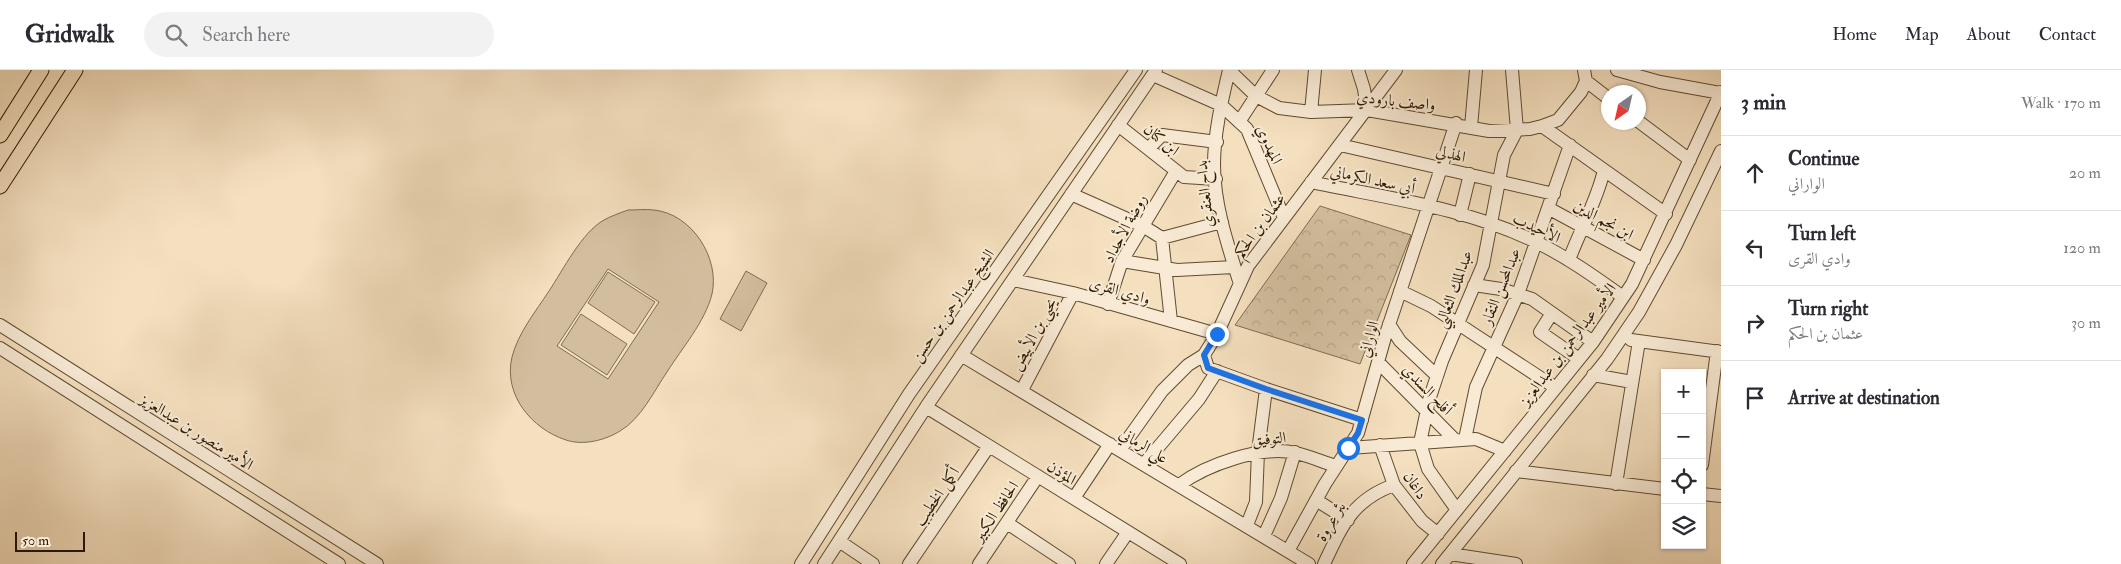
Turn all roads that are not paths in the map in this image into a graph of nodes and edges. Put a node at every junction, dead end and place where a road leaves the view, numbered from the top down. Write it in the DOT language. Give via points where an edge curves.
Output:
graph roads {
  1 [pos="41,70"];
  2 [pos="75,70"];
  3 [pos="1136,70"];
  4 [pos="1229,70"];
  5 [pos="1273,70"];
  6 [pos="1315,70"];
  7 [pos="1358,70"];
  8 [pos="1396,70"];
  9 [pos="1476,70"];
  10 [pos="1512,70"];
  11 [pos="1617,70"];
  12 [pos="1154,72"];
  13 [pos="1585,76"];
  14 [pos="1601,91"];
  15 [pos="1721,93"];
  16 [pos="1256,96"];
  17 [pos="1221,105"];
  18 [pos="1367,110"];
  19 [pos="1310,112"];
  20 [pos="1239,122"];
  21 [pos="1456,124"];
  22 [pos="1118,125"];
  23 [pos="1542,126"];
  24 [pos="1470,127"];
  25 [pos="1646,127"];
  26 [pos="1,129"];
  27 [pos="1517,130"];
  28 [pos="1217,142"];
  29 [pos="1340,145"];
  30 [pos="1570,145"];
  31 [pos="1149,148"];
  32 [pos="1721,151"];
  33 [pos="1690,160"];
  34 [pos="1441,166"];
  35 [pos="1604,170"];
  36 [pos="1176,171"];
  37 [pos="1470,174"];
  38 [pos="1216,179"];
  39 [pos="1311,182"];
  40 [pos="1500,182"];
  41 [pos="0,186"];
  42 [pos="1071,194"];
  43 [pos="1554,194"];
  44 [pos="1428,207"];
  45 [pos="1548,208"];
  46 [pos="1666,214"];
  47 [pos="1460,215"];
  48 [pos="1284,218"];
  49 [pos="1222,222"];
  50 [pos="1489,223"];
  51 [pos="1582,225"];
  52 [pos="1143,226"];
  53 [pos="1162,238"];
  54 [pos="1535,242"];
  55 [pos="1569,260"];
  56 [pos="1644,260"];
  57 [pos="1122,262"];
  58 [pos="1234,267"];
  59 [pos="1165,268"];
  60 [pos="1013,280"];
  61 [pos="1240,284"];
  62 [pos="1474,286"];
  63 [pos="1400,291"];
  64 [pos="1073,293"];
  65 [pos="1518,294"];
  66 [pos="1623,297"];
  67 [pos="1108,304"];
  68 [pos="1552,313"];
  69 [pos="1171,321"];
  70 [pos="1389,324"];
  71 [pos="1459,324"];
  72 [pos="0,325"];
  73 [pos="1217,334"];
  74 [pos="1621,339"];
  75 [pos="1639,341"];
  76 [pos="1593,342"];
  77 [pos="1493,347"];
  78 [pos="0,348"];
  79 [pos="1719,351"];
  80 [pos="962,355"];
  81 [pos="1204,355"];
  82 [pos="1579,359"];
  83 [pos="1378,362"];
  84 [pos="1217,371"];
  85 [pos="1593,375"];
  86 [pos="1437,376"];
  87 [pos="1632,382"];
  88 [pos="94,384"];
  89 [pos="1556,388"];
  90 [pos="1266,389"];
  91 [pos="1022,390"];
  92 [pos="83,401"];
  93 [pos="926,407"];
  94 [pos="1427,410"];
  95 [pos="1362,420"];
  96 [pos="1460,440"];
  97 [pos="1420,443"];
  98 [pos="989,446"];
  99 [pos="1380,446"];
  100 [pos="193,447"];
  101 [pos="1115,447"];
  102 [pos="1348,448"];
  103 [pos="1505,451"];
  104 [pos="1258,452"];
  105 [pos="1295,452"];
  106 [pos="1703,459"];
  107 [pos="182,464"];
  108 [pos="1144,464"];
  109 [pos="1336,466"];
  110 [pos="1516,472"];
  111 [pos="1038,476"];
  112 [pos="855,480"];
  113 [pos="1616,484"];
  114 [pos="1179,485"];
  115 [pos="1394,485"];
  116 [pos="872,490"];
  117 [pos="1661,490"];
  118 [pos="1706,494"];
  119 [pos="1721,496"];
  120 [pos="1074,498"];
  121 [pos="1316,500"];
  122 [pos="1457,510"];
  123 [pos="1348,520"];
  124 [pos="1007,523"];
  125 [pos="1246,525"];
  126 [pos="1128,532"];
  127 [pos="1438,534"];
  128 [pos="1264,536"];
  129 [pos="839,542"];
  130 [pos="1288,551"];
  131 [pos="1446,559"];
  132 [pos="334,563"];
  133 [pos="377,564"];
  134 [pos="802,564"];
  135 [pos="824,564"];
  136 [pos="873,564"];
  137 [pos="909,564"];
  138 [pos="979,564"];
  139 [pos="1070,564"];
  140 [pos="1106,564"];
  141 [pos="1180,564"];
  142 [pos="1309,564"];
  143 [pos="1324,564"];
  144 [pos="1413,564"];
  145 [pos="1516,564"];
  1 -- 26 [label="main road"];
  2 -- 41 [label="main road"];
  3 -- 112 [label="street, الشيخ عبدالرحمن بن حسن" via="909,394"];
  4 -- 16 [label="street, واصف بارودي"];
  4 -- 17 [label="street, بداح العنقري"];
  5 -- 16 [label="street"];
  6 -- 19 [label="street"];
  7 -- 18 [label="street"];
  8 -- 18 [label="street, عثمان بن الحكم"];
  9 -- 24 [label="street"];
  10 -- 27 [label="street"];
  11 -- 15 [label="street"];
  12 -- 17 [label="street, المهدوي"];
  12 -- 22 [label="street"];
  13 -- 14 [label="street"];
  13 -- 23 [label="street, واصف بارودي" via="1581,92 1558,120"];
  15 -- 33 [label="street, الأمير عبدالرحمن بن عبدالعزيز"];
  16 -- 19 [label="street, واصف بارودي" via="1279,108"];
  16 -- 20 [label="street"];
  17 -- 20 [label="street, المهدوي"];
  17 -- 28 [label="street, بداح العنقري"];
  18 -- 19 [label="street, واصف بارودي"];
  18 -- 21 [label="street, واصف بارودي"];
  18 -- 29 [label="street, عثمان بن الحكم"];
  20 -- 48 [label="street, المهدوي" via="1247,128"];
  21 -- 24 [label="street, واصف بارودي"];
  21 -- 34 [label="street, الواراني"];
  22 -- 31 [label="street, ابن كنان"];
  22 -- 42 [label="street"];
  23 -- 27 [label="street, واصف بارودي"];
  23 -- 30 [label="street"];
  24 -- 27 [label="street, واصف بارودي" via="1490,131"];
  25 -- 33 [label="street"];
  27 -- 40 [label="street, عبدالملك الثعالبي" via="1504,155"];
  28 -- 31 [label="street" via="1162,136"];
  28 -- 38 [label="street, بداح العنقري"];
  29 -- 34 [label="street, الهذلي"];
  29 -- 39 [label="street, عثمان بن الحكم"];
  30 -- 35 [label="street"];
  30 -- 43 [label="street, عبدالمحسن النقار"];
  31 -- 36 [label="street, ابن كنان"];
  32 -- 74 [label="street" via="1672,254"];
  33 -- 46 [label="street, الأمير عبدالرحمن بن عبدالعزيز"];
  34 -- 37 [label="street, الهذلي"];
  34 -- 44 [label="street, الواراني"];
  35 -- 46 [label="street"];
  35 -- 51 [label="street" via="1599,191"];
  36 -- 38 [label="street, ابن كنان" via="1184,177"];
  36 -- 52 [label="street, روضة الأجداد"];
  37 -- 40 [label="street, الهذلي"];
  37 -- 47 [label="street"];
  38 -- 49 [label="street, بداح العنقري"];
  39 -- 44 [label="street, أبي سعد الكرماني"];
  39 -- 48 [label="street, عثمان بن الحكم"];
  40 -- 43 [label="street, الهذلي"];
  40 -- 50 [label="street, عبدالملك الثعالبي"];
  42 -- 52 [label="street"];
  42 -- 60 [label="street"];
  43 -- 45 [label="street, عبدالمحسن النقار"];
  44 -- 47 [label="street, الأحيدب"];
  44 -- 63 [label="street, الواراني"];
  45 -- 51 [label="street, ابن نجم الدين"];
  45 -- 54 [label="street, عبدالمحسن النقار"];
  46 -- 56 [label="street, الأمير عبدالرحمن بن عبدالعزيز"];
  47 -- 50 [label="street, الأحيدب"];
  48 -- 61 [label="street, عثمان بن الحكم" via="1248,266"];
  49 -- 53 [label="street"];
  49 -- 58 [label="street, بداح العنقري"];
  50 -- 54 [label="street, الأحيدب"];
  50 -- 62 [label="street, عبدالملك الثعالبي" via="1483,265"];
  51 -- 55 [label="street"];
  51 -- 56 [label="street, ابن نجم الدين"];
  52 -- 53 [label="street"];
  52 -- 57 [label="street, روضة الأجداد"];
  53 -- 59 [label="street"];
  54 -- 55 [label="street, الأحيدب"];
  54 -- 65 [label="street, عبدالمحسن النقار"];
  55 -- 66 [label="street, الأحيدب"];
  56 -- 66 [label="street, الأمير عبدالرحمن بن عبدالعزيز"];
  57 -- 59 [label="street"];
  57 -- 67 [label="street, روضة الأجداد"];
  58 -- 59 [label="street"];
  58 -- 61 [label="street, بداح العنقري"];
  59 -- 69 [label="street"];
  60 -- 64 [label="street, وادي القرى"];
  60 -- 80 [label="street"];
  61 -- 73 [label="street, عثمان بن الحكم"];
  62 -- 65 [label="street"];
  62 -- 71 [label="street, عبدالملك الثعالبي"];
  63 -- 70 [label="street, الواراني"];
  63 -- 71 [label="street"];
  64 -- 67 [label="street, وادي القرى"];
  64 -- 91 [label="street, يحيى بن الأبيض"];
  65 -- 68 [label="street"];
  65 -- 77 [label="street, عبدالمحسن النقار"];
  66 -- 76 [label="street, الأمير عبدالرحمن بن عبدالعزيز"];
  67 -- 69 [label="street, وادي القرى"];
  68 -- 76 [label="street"];
  68 -- 82 [label="street" via="1540,332"];
  69 -- 73 [label="street, وادي القرى"];
  70 -- 83 [label="street, الواراني"];
  70 -- 86 [label="street" via="1400,341"];
  71 -- 77 [label="street"];
  71 -- 86 [label="street, عبدالملك الثعالبي"];
  72 -- 88 [label="street, الأمير منصور بن عبدالعزيز"];
  73 -- 81 [label="street, عثمان بن الحكم"];
  74 -- 75 [label="street"];
  74 -- 85 [label="street"];
  75 -- 79 [label="street"];
  75 -- 87 [label="street"];
  76 -- 82 [label="street, الأمير عبدالرحمن بن عبدالعزيز"];
  77 -- 89 [label="street"];
  77 -- 96 [label="street, عبدالمحسن النقار" via="1476,387"];
  78 -- 92 [label="street"];
  79 -- 106 [label="street"];
  80 -- 91 [label="street, علي الرماني"];
  80 -- 93 [label="street"];
  81 -- 84 [label="street" via="1208,368"];
  81 -- 101 [label="street, عثمان بن الحكم" via="1188,365 1162,391"];
  82 -- 89 [label="street, الأمير عبدالرحمن بن عبدالعزيز"];
  83 -- 94 [label="street, أفلح السندي"];
  83 -- 95 [label="street, الواراني"];
  84 -- 90 [label="street"];
  84 -- 108 [label="street" via="1199,399"];
  85 -- 87 [label="street"];
  85 -- 110 [label="street"];
  86 -- 94 [label="street, عبدالملك الثعالبي"];
  87 -- 113 [label="street"];
  88 -- 92 [label="street"];
  88 -- 100 [label="street, الأمير منصور بن عبدالعزيز"];
  89 -- 103 [label="street, الأمير عبدالرحمن بن عبدالعزيز"];
  90 -- 95 [label="street"];
  90 -- 104 [label="street"];
  91 -- 101 [label="street, علي الرماني"];
  92 -- 107 [label="street"];
  93 -- 98 [label="street, المؤذن"];
  93 -- 116 [label="street"];
  94 -- 96 [label="street, أفلح السندي"];
  94 -- 97 [label="street, عبدالملك الثعالبي"];
  95 -- 102 [label="street, الواراني"];
  96 -- 97 [label="street"];
  96 -- 103 [label="street" via="1476,439"];
  97 -- 99 [label="street"];
  97 -- 122 [label="street, عبدالملك الثعالبي" via="1428,469"];
  98 -- 111 [label="street, المؤذن"];
  98 -- 137 [label="street, أكمل الخطيب"];
  99 -- 102 [label="street"];
  99 -- 115 [label="street, داغان"];
  100 -- 107 [label="street"];
  100 -- 133 [label="street, الأمير منصور بن عبدالعزيز"];
  101 -- 108 [label="street, علي الرماني"];
  101 -- 120 [label="street, عثمان بن الحكم"];
  102 -- 109 [label="street, الواراني"];
  103 -- 122 [label="street, الأمير عبدالرحمن بن عبدالعزيز"];
  104 -- 105 [label="street, التوفيق"];
  104 -- 114 [label="street, التوفيق" via="1196,473"];
  104 -- 125 [label="street" via="1256,502"];
  105 -- 109 [label="street, التوفيق"];
  105 -- 128 [label="street" via="1281,498"];
  107 -- 132 [label="street"];
  108 -- 114 [label="street, علي الرماني"];
  109 -- 121 [label="street, الواراني"];
  110 -- 113 [label="street"];
  110 -- 131 [label="street"];
  111 -- 120 [label="street, المؤذن"];
  111 -- 124 [label="street, الحافظ الكبير"];
  112 -- 116 [label="street"];
  112 -- 134 [label="street, الشيخ عبدالرحمن بن حسن"];
  113 -- 117 [label="street"];
  114 -- 125 [label="street, علي الرماني"];
  115 -- 123 [label="street, بئر عروة" via="1374,492"];
  115 -- 127 [label="street, داغان" via="1422,521"];
  116 -- 129 [label="street"];
  118 -- 119 [label="street"];
  120 -- 126 [label="street, المؤذن"];
  121 -- 123 [label="street"];
  121 -- 130 [label="street, الواراني"];
  122 -- 127 [label="street, الأمير عبدالرحمن بن عبدالعزيز"];
  123 -- 143 [label="street, بئر عروة"];
  124 -- 138 [label="street, الحافظ الكبير"];
  124 -- 139 [label="street"];
  125 -- 128 [label="street, علي الرماني"];
  126 -- 140 [label="street"];
  126 -- 141 [label="street, المؤذن"];
  127 -- 144 [label="street, الأمير عبدالرحمن بن عبدالعزيز"];
  128 -- 130 [label="street, علي الرماني"];
  129 -- 135 [label="street"];
  129 -- 136 [label="street"];
  130 -- 142 [label="street, علي الرماني"];
  131 -- 145 [label="street"];
}
